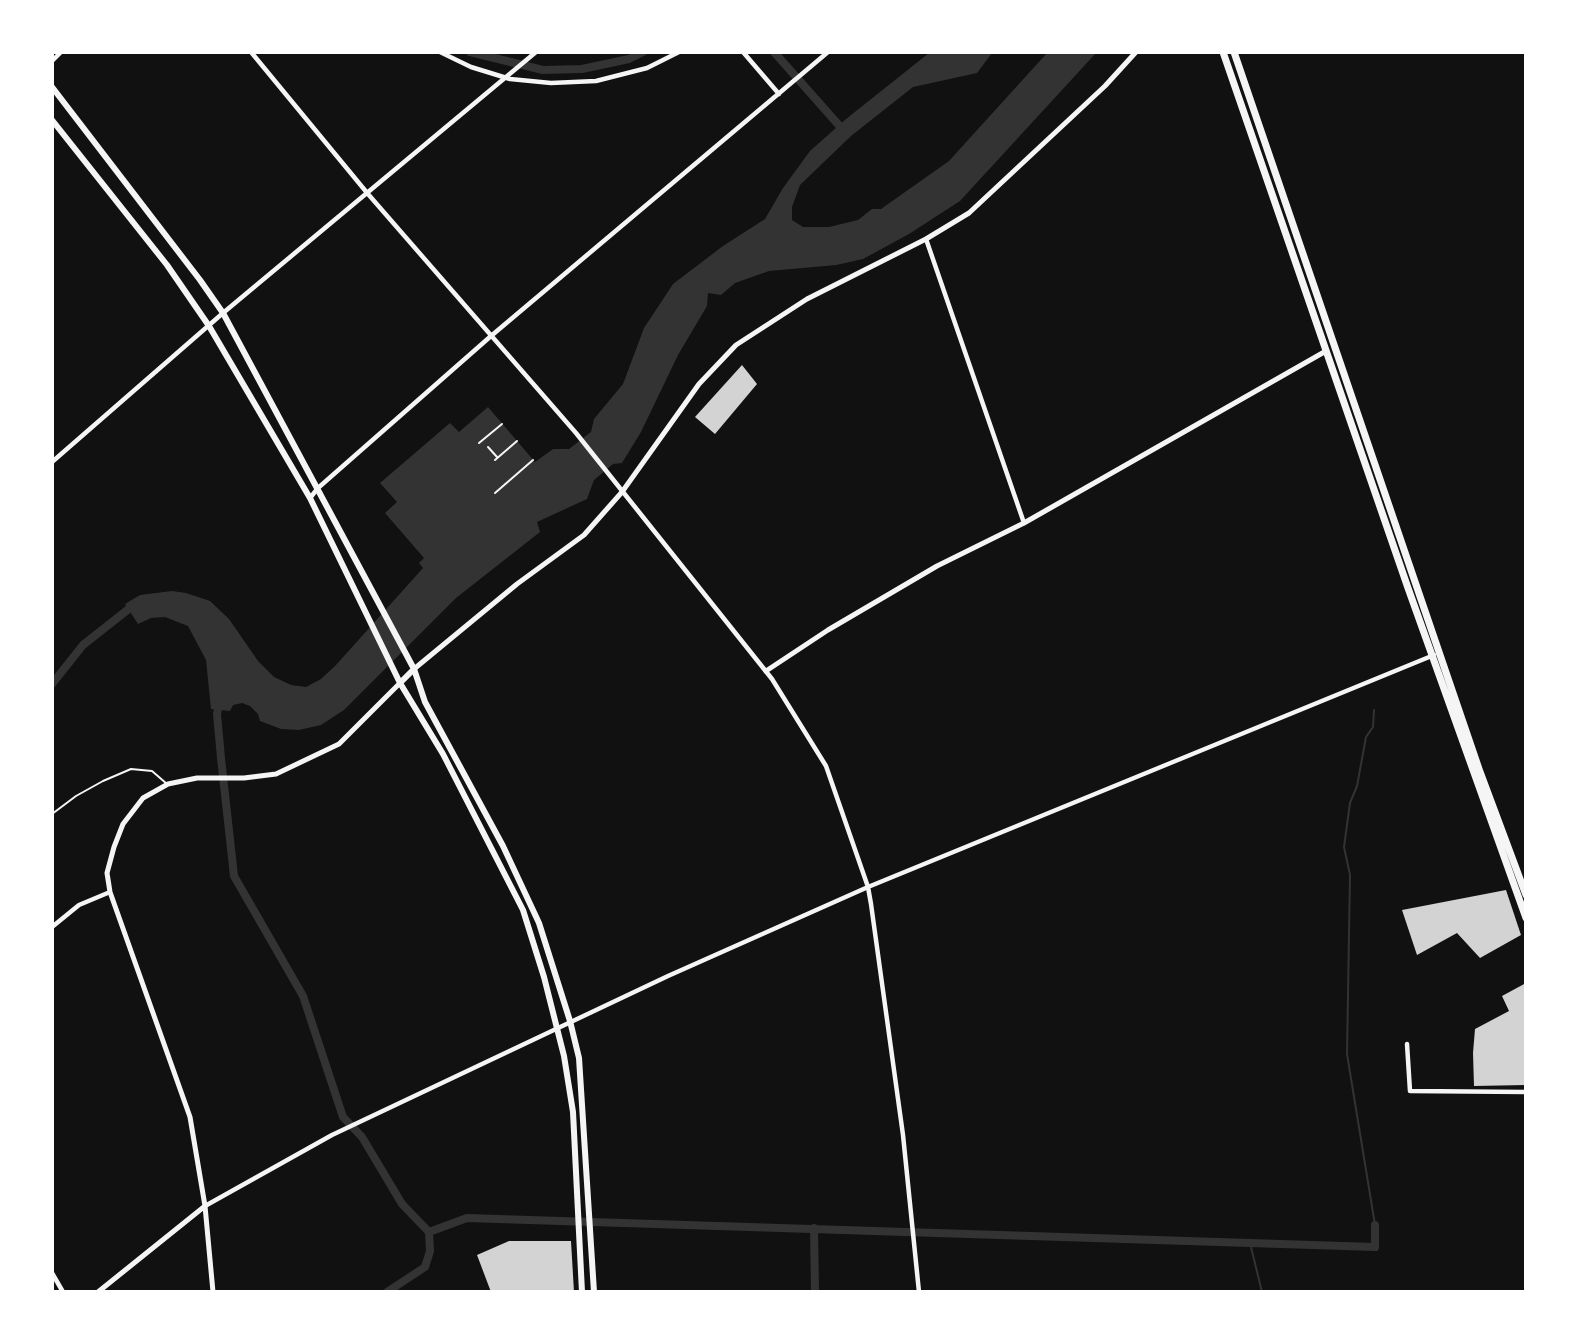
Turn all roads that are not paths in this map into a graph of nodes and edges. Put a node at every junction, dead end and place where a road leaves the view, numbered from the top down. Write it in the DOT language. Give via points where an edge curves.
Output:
graph roads {
  1 [pos="61,52"];
  2 [pos="251,52"];
  3 [pos="440,52"];
  4 [pos="680,52"];
  5 [pos="743,52"];
  6 [pos="828,52"];
  7 [pos="1136,52"];
  8 [pos="1223,52"];
  9 [pos="1234,52"];
  10 [pos="535,54"];
  11 [pos="52,61"];
  12 [pos="506,78"];
  13 [pos="52,88"];
  14 [pos="779,94"];
  15 [pos="52,120"];
  16 [pos="368,194"];
  17 [pos="926,239"];
  18 [pos="223,313"];
  19 [pos="209,326"];
  20 [pos="491,336"];
  21 [pos="1326,351"];
  22 [pos="52,462"];
  23 [pos="318,488"];
  24 [pos="622,492"];
  25 [pos="310,498"];
  26 [pos="1024,523"];
  27 [pos="1441,652"];
  28 [pos="1432,656"];
  29 [pos="414,669"];
  30 [pos="766,671"];
  31 [pos="400,683"];
  32 [pos="168,784"];
  33 [pos="52,814"];
  34 [pos="868,887"];
  35 [pos="110,892"];
  36 [pos="1525,895"];
  37 [pos="1525,918"];
  38 [pos="52,927"];
  39 [pos="570,1021"];
  40 [pos="556,1028"];
  41 [pos="1407,1044"];
  42 [pos="1525,1092"];
  43 [pos="205,1206"];
  44 [pos="52,1273"];
  45 [pos="62,1292"];
  46 [pos="98,1292"];
  47 [pos="213,1292"];
  48 [pos="582,1292"];
  49 [pos="594,1292"];
  50 [pos="919,1292"];
  1 -- 11 [label="street"];
  2 -- 16 [label="street"];
  3 -- 12 [label="street"];
  4 -- 12 [label="street" via="646,68 596,81"];
  5 -- 14 [label="street"];
  6 -- 14 [label="street"];
  7 -- 17 [label="street" via="969,212"];
  8 -- 21 [label="main road"];
  9 -- 27 [label="main road"];
  10 -- 12 [label="street"];
  12 -- 16 [label="street"];
  13 -- 18 [label="main road"];
  14 -- 20 [label="street"];
  15 -- 19 [label="main road" via="167,265"];
  16 -- 18 [label="street"];
  16 -- 20 [label="street"];
  17 -- 24 [label="street" via="807,299 736,345 699,384"];
  17 -- 26 [label="street"];
  18 -- 19 [label="street"];
  18 -- 23 [label="main road"];
  19 -- 22 [label="street"];
  19 -- 25 [label="main road"];
  20 -- 23 [label="street"];
  20 -- 24 [label="street"];
  21 -- 26 [label="street"];
  21 -- 28 [label="main road"];
  23 -- 25 [label="street"];
  23 -- 29 [label="main road"];
  24 -- 29 [label="street" via="584,536"];
  24 -- 30 [label="street"];
  25 -- 31 [label="main road"];
  26 -- 30 [label="street" via="937,566"];
  27 -- 28 [label="street"];
  27 -- 36 [label="main road"];
  28 -- 34 [label="street"];
  28 -- 37 [label="main road"];
  29 -- 31 [label="main road"];
  29 -- 39 [label="main road" via="425,702 539,923"];
  30 -- 34 [label="street" via="826,766"];
  31 -- 32 [label="street" via="339,744 276,774"];
  31 -- 40 [label="main road" via="443,754 523,910"];
  32 -- 33 [label="lane" via="152,771 131,769 103,780"];
  32 -- 35 [label="street" via="143,798 123,824 107,873"];
  34 -- 39 [label="street"];
  34 -- 50 [label="street" via="903,1135"];
  35 -- 38 [label="street" via="79,905"];
  35 -- 43 [label="street" via="190,1117"];
  39 -- 40 [label="street"];
  39 -- 49 [label="main road" via="579,1058"];
  40 -- 43 [label="street" via="332,1135"];
  40 -- 48 [label="main road" via="573,1112"];
  41 -- 42 [label="street" via="1410,1091"];
  43 -- 46 [label="street"];
  43 -- 47 [label="street"];
  44 -- 45 [label="street"];
}
